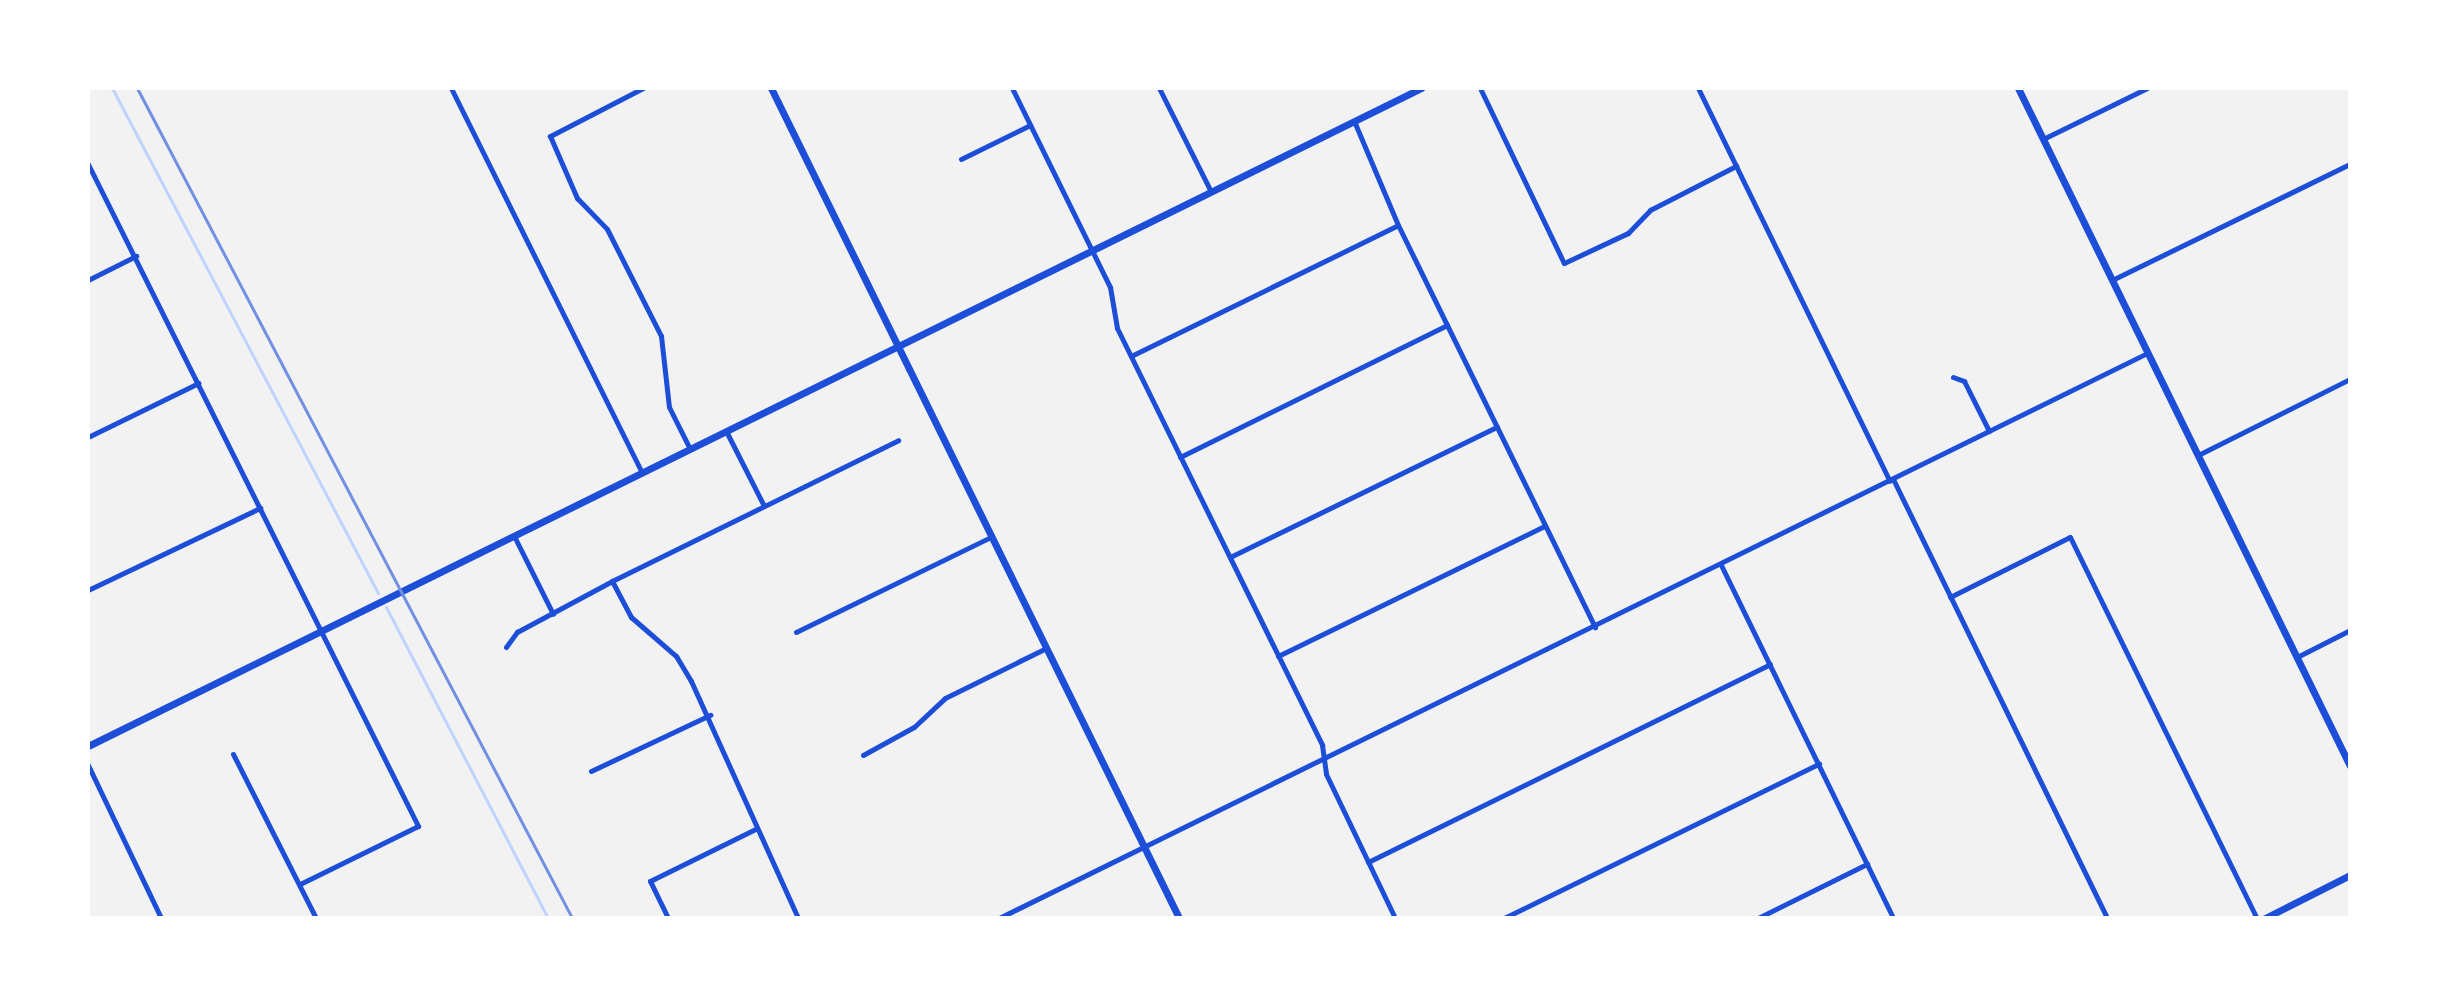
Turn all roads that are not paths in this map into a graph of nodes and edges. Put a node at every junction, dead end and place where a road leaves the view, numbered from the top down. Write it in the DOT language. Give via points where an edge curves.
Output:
graph roads {
  1 [pos="451,88"];
  2 [pos="643,88"];
  3 [pos="771,88"];
  4 [pos="1012,88"];
  5 [pos="1159,88"];
  6 [pos="1421,88"];
  7 [pos="1480,88"];
  8 [pos="1698,88"];
  9 [pos="2018,88"];
  10 [pos="2147,88"];
  11 [pos="1354,121"];
  12 [pos="1030,125"];
  13 [pos="2043,139"];
  14 [pos="961,159"];
  15 [pos="88,164"];
  16 [pos="2350,164"];
  17 [pos="1736,166"];
  18 [pos="1211,192"];
  19 [pos="1398,225"];
  20 [pos="1094,253"];
  21 [pos="136,256"];
  22 [pos="88,280"];
  23 [pos="2111,280"];
  24 [pos="1447,325"];
  25 [pos="898,348"];
  26 [pos="2147,353"];
  27 [pos="1131,356"];
  28 [pos="1953,377"];
  29 [pos="2350,379"];
  30 [pos="198,383"];
  31 [pos="1497,427"];
  32 [pos="726,431"];
  33 [pos="1989,431"];
  34 [pos="88,437"];
  35 [pos="898,440"];
  36 [pos="690,449"];
  37 [pos="2197,455"];
  38 [pos="1180,457"];
  39 [pos="642,473"];
  40 [pos="1891,480"];
  41 [pos="764,506"];
  42 [pos="260,508"];
  43 [pos="1545,526"];
  44 [pos="514,536"];
  45 [pos="991,537"];
  46 [pos="1230,557"];
  47 [pos="1721,565"];
  48 [pos="612,581"];
  49 [pos="88,590"];
  50 [pos="1950,597"];
  51 [pos="553,614"];
  52 [pos="1595,627"];
  53 [pos="2350,630"];
  54 [pos="322,632"];
  55 [pos="796,632"];
  56 [pos="506,647"];
  57 [pos="1046,648"];
  58 [pos="1278,656"];
  59 [pos="2297,657"];
  60 [pos="1770,664"];
  61 [pos="710,715"];
  62 [pos="88,746"];
  63 [pos="233,754"];
  64 [pos="863,755"];
  65 [pos="1325,758"];
  66 [pos="1819,764"];
  67 [pos="88,765"];
  68 [pos="2350,766"];
  69 [pos="591,771"];
  70 [pos="755,829"];
  71 [pos="1144,849"];
  72 [pos="1368,862"];
  73 [pos="1867,864"];
  74 [pos="2350,875"];
  75 [pos="300,884"];
  76 [pos="161,918"];
  77 [pos="316,918"];
  78 [pos="668,918"];
  79 [pos="798,918"];
  80 [pos="999,918"];
  81 [pos="1179,918"];
  82 [pos="1395,918"];
  83 [pos="1504,918"];
  84 [pos="1758,918"];
  85 [pos="1893,918"];
  86 [pos="2107,918"];
  87 [pos="2257,918"];
  88 [pos="2266,918"];
  1 -- 39 [label="street"];
  2 -- 36 [label="street" via="550,136 577,198 607,229 661,336 669,407"];
  3 -- 25 [label="street"];
  4 -- 12 [label="street"];
  5 -- 18 [label="street"];
  6 -- 11 [label="street"];
  7 -- 17 [label="street" via="1564,263 1628,233 1650,210"];
  8 -- 17 [label="street"];
  9 -- 13 [label="street"];
  10 -- 13 [label="street"];
  11 -- 18 [label="street"];
  11 -- 19 [label="street"];
  12 -- 14 [label="street"];
  12 -- 20 [label="street"];
  13 -- 23 [label="street"];
  15 -- 21 [label="street"];
  16 -- 23 [label="street"];
  17 -- 40 [label="street"];
  18 -- 20 [label="street"];
  19 -- 24 [label="street"];
  19 -- 27 [label="street"];
  20 -- 25 [label="street"];
  20 -- 27 [label="street"];
  21 -- 22 [label="street"];
  21 -- 30 [label="street"];
  23 -- 26 [label="street"];
  24 -- 31 [label="street"];
  24 -- 38 [label="street"];
  25 -- 32 [label="street"];
  25 -- 45 [label="street"];
  26 -- 33 [label="street"];
  26 -- 37 [label="street"];
  27 -- 38 [label="street"];
  28 -- 33 [label="street" via="1964,381"];
  29 -- 37 [label="street"];
  30 -- 34 [label="street"];
  30 -- 42 [label="street"];
  31 -- 43 [label="street"];
  31 -- 46 [label="street"];
  32 -- 36 [label="street"];
  32 -- 41 [label="street"];
  33 -- 40 [label="street"];
  35 -- 41 [label="street"];
  36 -- 39 [label="street"];
  37 -- 59 [label="street"];
  38 -- 46 [label="street"];
  39 -- 44 [label="street"];
  40 -- 47 [label="street"];
  40 -- 50 [label="street"];
  41 -- 48 [label="street"];
  42 -- 49 [label="street"];
  42 -- 54 [label="street"];
  43 -- 52 [label="street"];
  43 -- 58 [label="street"];
  44 -- 51 [label="street"];
  44 -- 54 [label="street"];
  45 -- 55 [label="street"];
  45 -- 57 [label="street"];
  46 -- 58 [label="street"];
  47 -- 52 [label="street"];
  47 -- 60 [label="street"];
  48 -- 51 [label="street"];
  48 -- 61 [label="street" via="631,617 676,656"];
  50 -- 86 [label="street"];
  50 -- 87 [label="street" via="2070,537"];
  51 -- 56 [label="street" via="517,632"];
  52 -- 65 [label="street"];
  53 -- 59 [label="street"];
  54 -- 62 [label="street"];
  54 -- 75 [label="street" via="418,826"];
  57 -- 64 [label="street" via="945,698 914,727"];
  57 -- 71 [label="street"];
  58 -- 65 [label="street"];
  59 -- 68 [label="street"];
  60 -- 66 [label="street"];
  60 -- 72 [label="street"];
  61 -- 69 [label="street"];
  61 -- 70 [label="street"];
  63 -- 75 [label="street"];
  65 -- 71 [label="street"];
  65 -- 72 [label="street" via="1326,774"];
  66 -- 73 [label="street"];
  66 -- 83 [label="street"];
  67 -- 76 [label="street"];
  70 -- 78 [label="street" via="650,881"];
  70 -- 79 [label="street"];
  71 -- 80 [label="street"];
  71 -- 81 [label="street"];
  72 -- 82 [label="street"];
  73 -- 84 [label="street"];
  73 -- 85 [label="street"];
  74 -- 88 [label="street"];
  75 -- 77 [label="street"];
}
